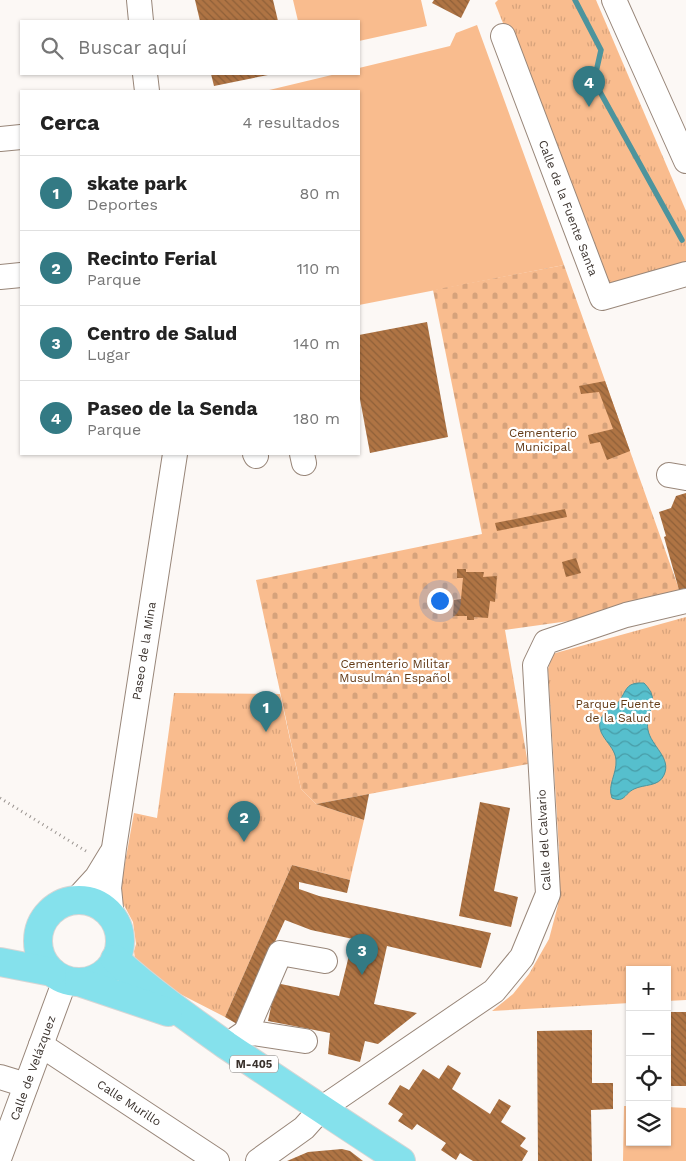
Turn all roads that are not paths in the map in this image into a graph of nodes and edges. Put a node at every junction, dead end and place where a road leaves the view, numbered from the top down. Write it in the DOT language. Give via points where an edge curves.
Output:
graph roads {
  1 [pos="139,0"];
  2 [pos="614,0"];
  3 [pos="141,20"];
  4 [pos="503,36"];
  5 [pos="145,75"];
  6 [pos="147,90"];
  7 [pos="20,137"];
  8 [pos="0,139"];
  9 [pos="686,161"];
  10 [pos="686,274"];
  11 [pos="20,275"];
  12 [pos="0,277"];
  13 [pos="175,455"];
  14 [pos="686,602"];
  15 [pos="110,856"];
  16 [pos="75,901"];
  17 [pos="112,918"];
  18 [pos="41,925"];
  19 [pos="0,956"];
  20 [pos="116,959"];
  21 [pos="0,962"];
  22 [pos="325,962"];
  23 [pos="65,978"];
  24 [pos="187,1018"];
  25 [pos="237,1039"];
  26 [pos="305,1041"];
  27 [pos="41,1045"];
  28 [pos="0,1077"];
  29 [pos="26,1085"];
  30 [pos="321,1109"];
  31 [pos="0,1156"];
  32 [pos="217,1161"];
  33 [pos="258,1161"];
  34 [pos="400,1161"];
  1 -- 3 [label="street"];
  2 -- 9 [label="street"];
  4 -- 10 [label="street, Calle de la Fuente Santa" via="602,298"];
  5 -- 6 [label="street"];
  7 -- 8 [label="street"];
  11 -- 12 [label="street"];
  13 -- 15 [label="street, Paseo de la Mina"];
  14 -- 30 [label="street, Calle del Calvario" via="626,615 546,642 536,665 548,894 522,957 494,991"];
  15 -- 16 [label="street, Paseo de la Mina" via="97,877"];
  15 -- 17 [label="street, Paseo de la Mina"];
  16 -- 17 [label="main road" via="102,907"];
  16 -- 18 [label="main road" via="61,904"];
  17 -- 20 [label="main road" via="120,939"];
  18 -- 19 [label="main road"];
  18 -- 23 [label="main road" via="38,938 43,961"];
  20 -- 23 [label="main road" via="104,974 93,980"];
  20 -- 24 [label="main road, M-405" via="136,979"];
  21 -- 23 [label="main road, M-405"];
  22 -- 25 [label="street" via="280,953"];
  23 -- 24 [label="main road, M-405"];
  23 -- 27 [label="street, Calle de Velázquez"];
  24 -- 25 [label="main road, M-405"];
  25 -- 26 [label="street"];
  25 -- 30 [label="main road, M-405" via="266,1073"];
  27 -- 29 [label="street, Calle de Velázquez"];
  27 -- 32 [label="street, Calle Murillo"];
  28 -- 29 [label="street"];
  29 -- 31 [label="street, Calle de Velázquez"];
  30 -- 33 [label="street, Calle del Calvario" via="304,1128"];
  30 -- 34 [label="main road, M-405"];
}
